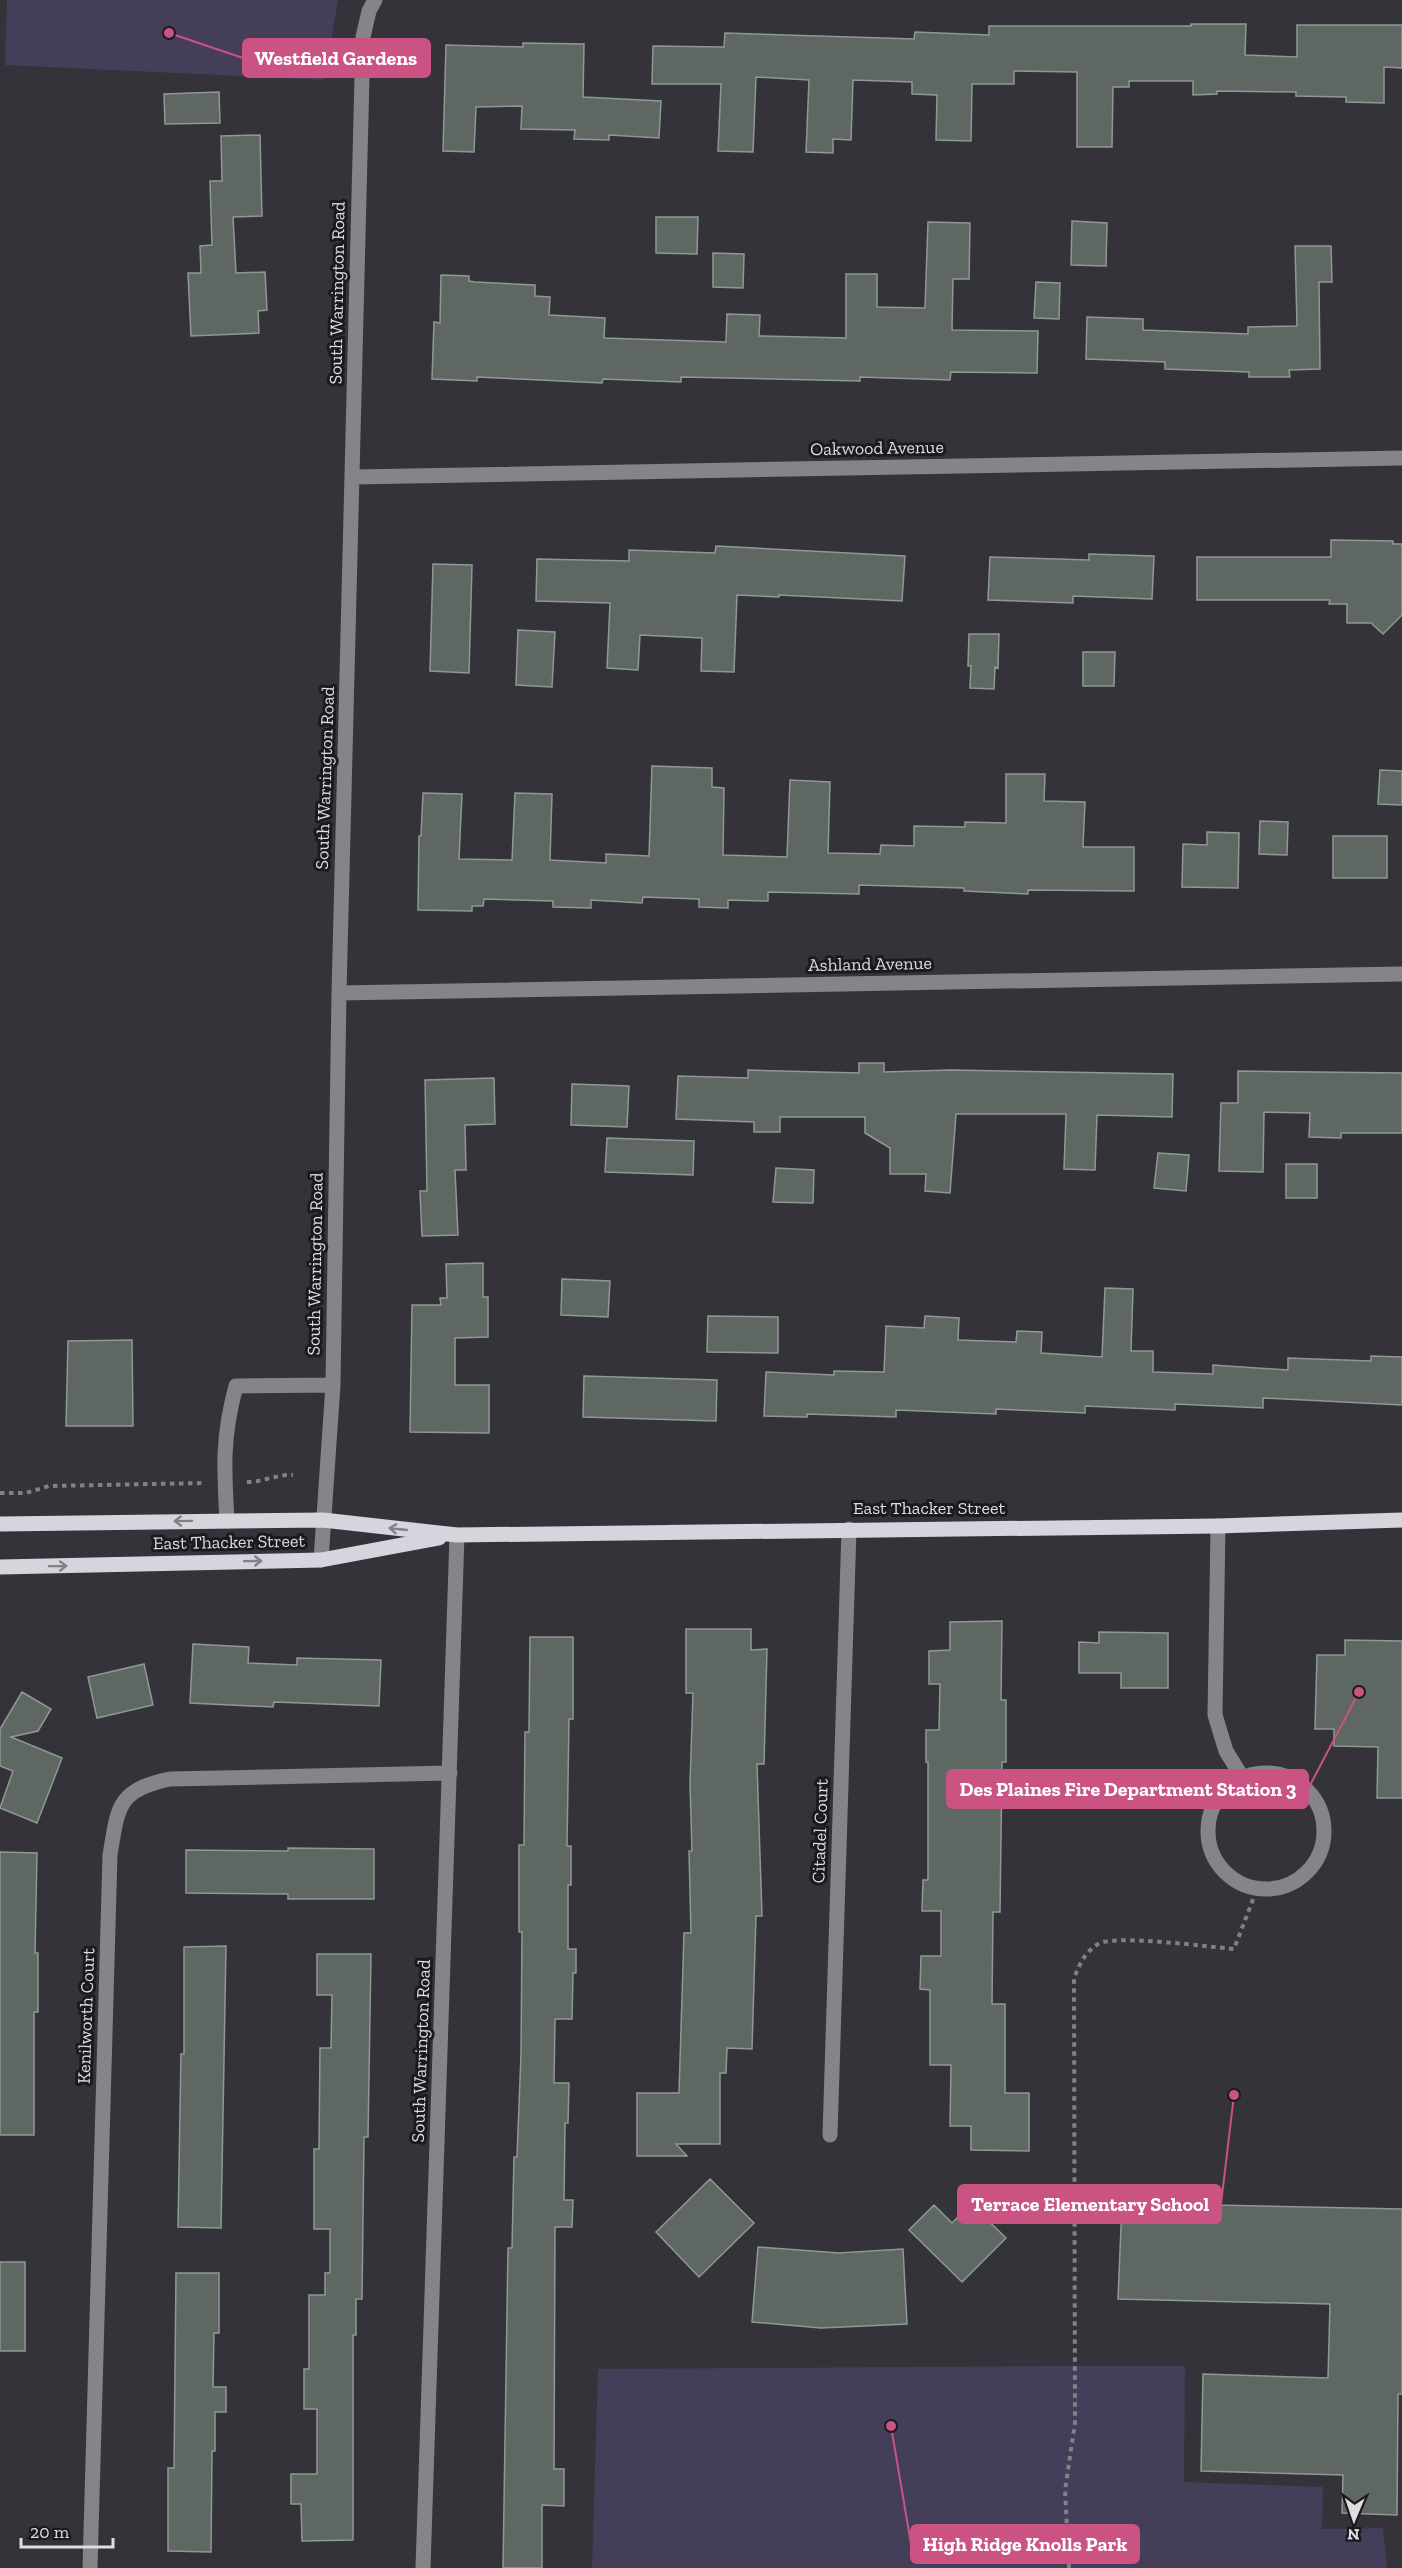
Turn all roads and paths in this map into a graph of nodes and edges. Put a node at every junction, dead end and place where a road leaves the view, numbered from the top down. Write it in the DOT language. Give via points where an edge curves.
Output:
graph roads {
  1 [pos="375,0"];
  2 [pos="1402,458"];
  3 [pos="352,477"];
  4 [pos="1402,974"];
  5 [pos="339,993"];
  6 [pos="333,1384"];
  7 [pos="293,1475"];
  8 [pos="225,1483"];
  9 [pos="0,1492"];
  10 [pos="323,1520"];
  11 [pos="1402,1520"];
  12 [pos="227,1521"];
  13 [pos="0,1524"];
  14 [pos="1218,1526"];
  15 [pos="849,1528"];
  16 [pos="457,1535"];
  17 [pos="321,1560"];
  18 [pos="0,1567"];
  19 [pos="450,1773"];
  20 [pos="1242,1777"];
  21 [pos="1257,1889"];
  22 [pos="830,2135"];
  23 [pos="90,2568"];
  24 [pos="423,2568"];
  25 [pos="1069,2568"];
  1 -- 3 [label="street, South Warrington Road" via="363,37"];
  2 -- 3 [label="street, Oakwood Avenue"];
  3 -- 5 [label="street, South Warrington Road"];
  4 -- 5 [label="street, Ashland Avenue"];
  5 -- 6 [label="street, South Warrington Road"];
  6 -- 8 [label="street" via="236,1386 227,1420"];
  6 -- 10 [label="street, South Warrington Road"];
  7 -- 8 [label="path" via="262,1482"];
  8 -- 9 [label="path" via="49,1486 26,1493"];
  8 -- 12 [label="street"];
  10 -- 12 [label="main road, East Thacker Street"];
  16 -- 10 [label="main road, East Thacker Street, one-way"];
  10 -- 17 [label="street, South Warrington Road"];
  11 -- 14 [label="main road, East Thacker Street"];
  12 -- 13 [label="main road, East Thacker Street, one-way"];
  14 -- 15 [label="main road, East Thacker Street"];
  14 -- 20 [label="street" via="1215,1715 1226,1751"];
  15 -- 16 [label="main road, East Thacker Street"];
  15 -- 22 [label="street, Citadel Court"];
  16 -- 17 [label="main road, East Thacker Street"];
  16 -- 19 [label="street, South Warrington Road"];
  18 -- 17 [label="main road, East Thacker Street, one-way"];
  19 -- 23 [label="street, Kenilworth Court" via="170,1779 134,1790 123,1802 111,1855"];
  19 -- 24 [label="street, South Warrington Road"];
  20 -- 21 [label="street" via="1215,1802 1208,1820 1208,1839 1213,1857 1224,1872"];
  20 -- 21 [label="street" via="1261,1772 1281,1773 1314,1795 1323,1813 1323,1843 1311,1869 1295,1882"];
  21 -- 25 [label="path" via="1234,1949 1122,1940 1100,1942 1082,1958 1074,1978 1076,2423 1065,2490"];
}
